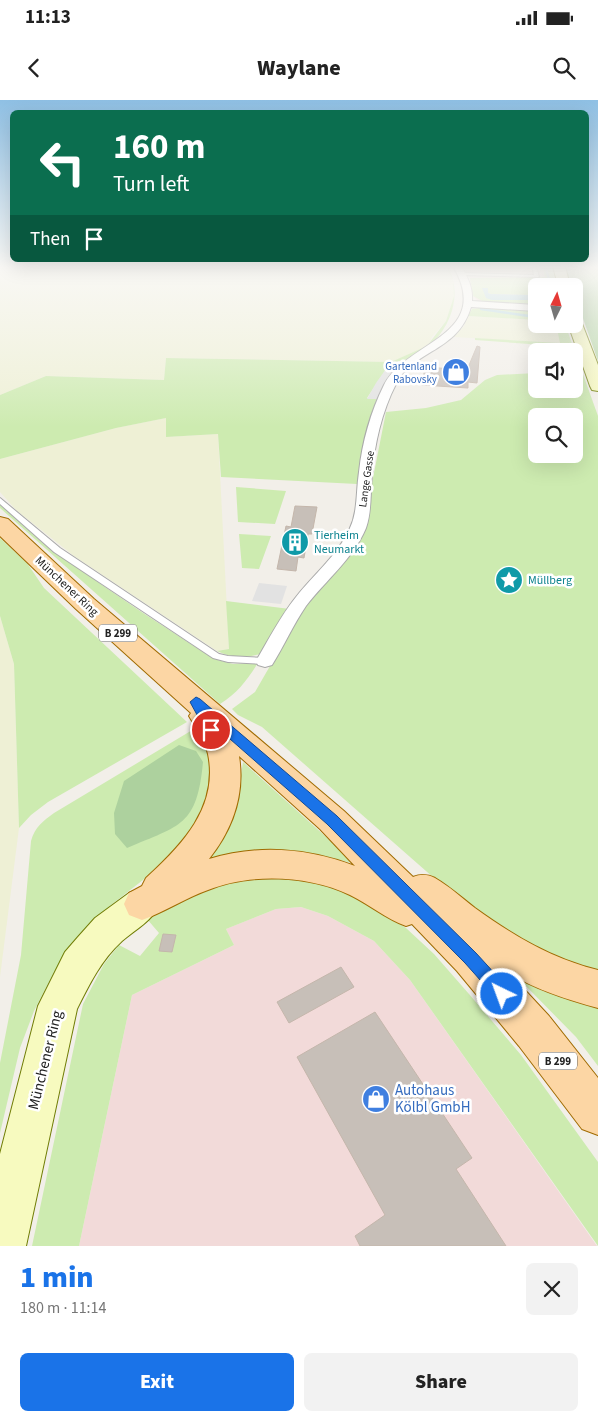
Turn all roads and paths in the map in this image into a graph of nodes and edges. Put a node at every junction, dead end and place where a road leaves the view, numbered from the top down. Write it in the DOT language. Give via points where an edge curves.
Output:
graph roads {
  1 [pos="461,319"];
  2 [pos="578,333"];
  3 [pos="598,386"];
  4 [pos="0,500"];
  5 [pos="0,524"];
  6 [pos="265,661"];
  7 [pos="196,702"];
  8 [pos="332,820"];
  9 [pos="142,904"];
  10 [pos="598,989"];
  11 [pos="534,1031"];
  12 [pos="598,1114"];
  13 [pos="2,1246"];
  1 -- 6 [label="street, Lange Gasse" via="439,344 406,364 391,382 368,455 357,529 300,604"];
  2 -- 3 [label="main road"];
  4 -- 6 [label="lane" via="57,550 216,656"];
  5 -- 7 [label="main road, Münchener Ring / B 299"];
  7 -- 8 [label="main road, Münchener Ring / B 299"];
  7 -- 9 [label="main road" via="222,752 224,786 220,809 201,845"];
  8 -- 10 [label="main road" via="498,946 538,969"];
  8 -- 11 [label="main road, Münchener Ring / B 299" via="471,958"];
  9 -- 11 [label="main road" via="188,882 237,867 280,864 329,871 355,879 409,912"];
  9 -- 13 [label="main road, Münchener Ring" via="108,930 91,949 58,1006"];
  11 -- 12 [label="main road, Münchener Ring / B 299"];
}
